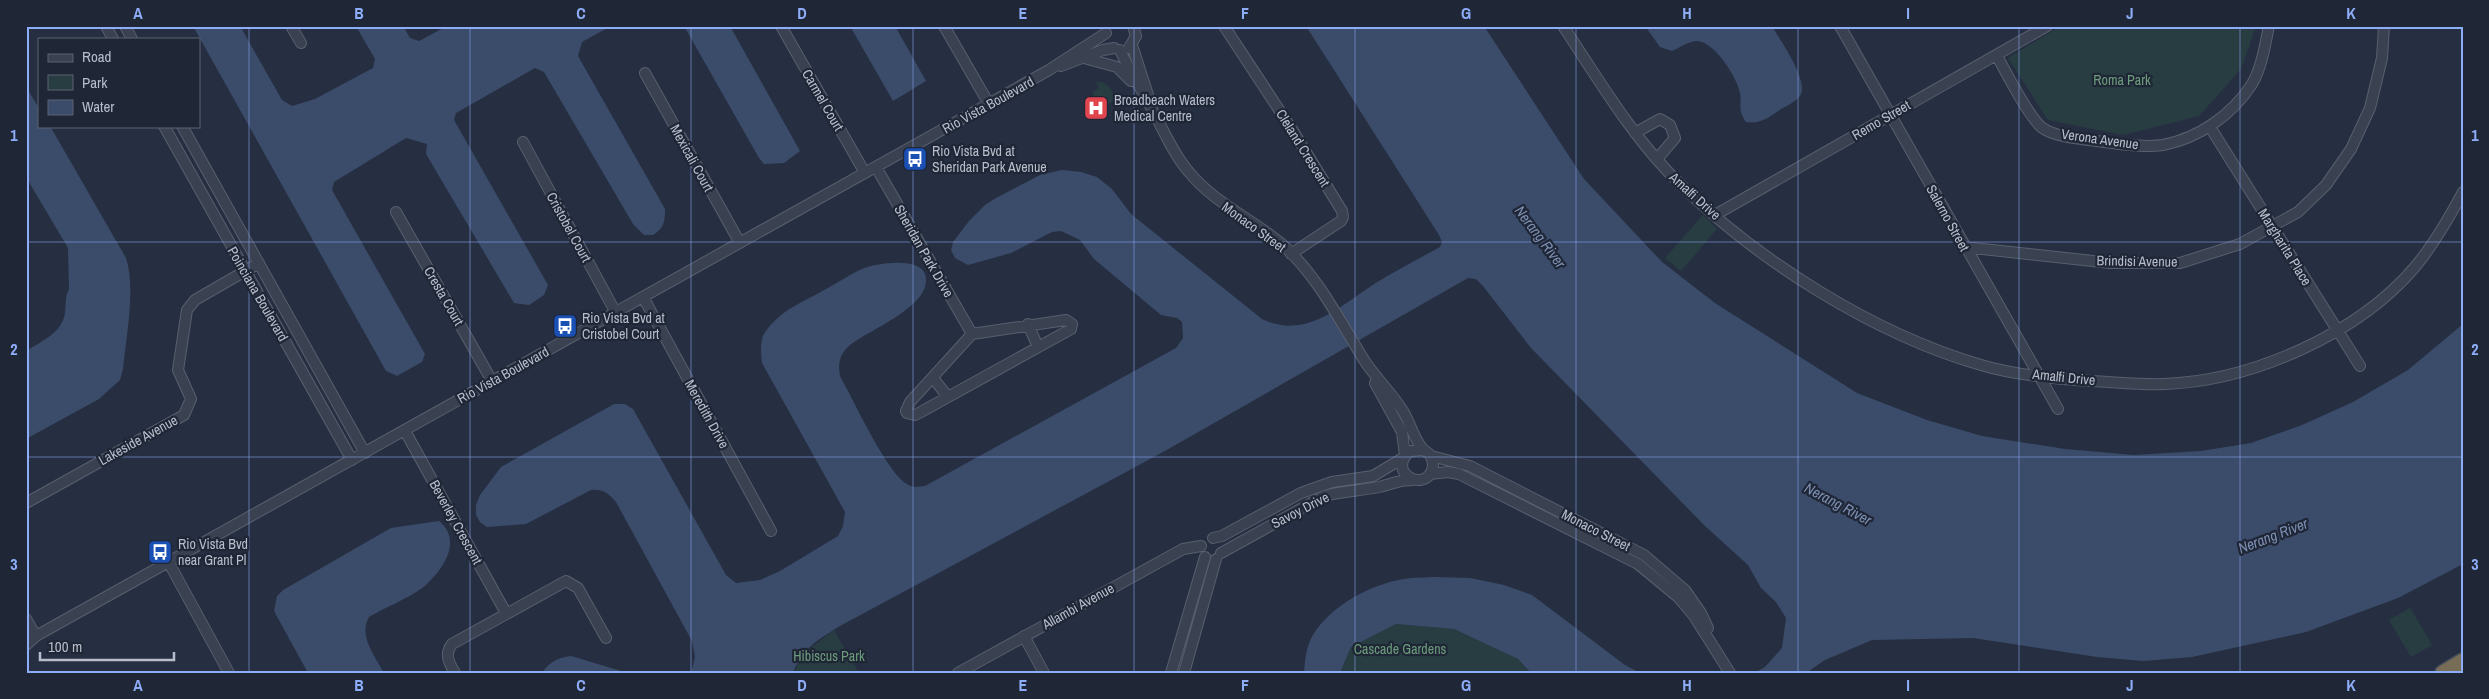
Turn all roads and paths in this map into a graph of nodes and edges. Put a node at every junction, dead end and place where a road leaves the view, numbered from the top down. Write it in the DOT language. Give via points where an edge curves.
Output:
graph roads {
  1 [pos="106,26"];
  2 [pos="125,26"];
  3 [pos="291,26"];
  4 [pos="782,26"];
  5 [pos="944,26"];
  6 [pos="1133,26"];
  7 [pos="1224,26"];
  8 [pos="1563,26"];
  9 [pos="1840,26"];
  10 [pos="2047,26"];
  11 [pos="2269,26"];
  12 [pos="2384,26"];
  13 [pos="1108,30"];
  14 [pos="112,38"];
  15 [pos="131,38"];
  16 [pos="301,42"];
  17 [pos="1132,45"];
  18 [pos="1117,49"];
  19 [pos="1997,56"];
  20 [pos="1084,58"];
  21 [pos="1049,70"];
  22 [pos="645,73"];
  23 [pos="1137,86"];
  24 [pos="989,104"];
  25 [pos="1153,110"];
  26 [pos="1890,115"];
  27 [pos="2210,127"];
  28 [pos="165,128"];
  29 [pos="183,128"];
  30 [pos="1635,133"];
  31 [pos="523,142"];
  32 [pos="1656,159"];
  33 [pos="876,167"];
  34 [pos="865,173"];
  35 [pos="2463,192"];
  36 [pos="396,212"];
  37 [pos="1715,215"];
  38 [pos="2272,226"];
  39 [pos="740,243"];
  40 [pos="1307,244"];
  41 [pos="1964,247"];
  42 [pos="1291,254"];
  43 [pos="259,263"];
  44 [pos="244,271"];
  45 [pos="1310,275"];
  46 [pos="643,297"];
  47 [pos="616,313"];
  48 [pos="1028,324"];
  49 [pos="2337,330"];
  50 [pos="972,334"];
  51 [pos="1038,347"];
  52 [pos="2360,366"];
  53 [pos="1371,370"];
  54 [pos="2038,375"];
  55 [pos="933,378"];
  56 [pos="492,381"];
  57 [pos="948,397"];
  58 [pos="2058,409"];
  59 [pos="405,431"];
  60 [pos="365,453"];
  61 [pos="1427,453"];
  62 [pos="1404,457"];
  63 [pos="352,460"];
  64 [pos="1430,474"];
  65 [pos="1486,475"];
  66 [pos="1414,480"];
  67 [pos="1480,485"];
  68 [pos="26,503"];
  69 [pos="771,532"];
  70 [pos="1213,538"];
  71 [pos="1201,546"];
  72 [pos="1218,556"];
  73 [pos="1205,557"];
  74 [pos="169,563"];
  75 [pos="1198,580"];
  76 [pos="1209,583"];
  77 [pos="506,612"];
  78 [pos="26,619"];
  79 [pos="31,636"];
  80 [pos="1024,636"];
  81 [pos="606,638"];
  82 [pos="26,645"];
  83 [pos="1719,654"];
  84 [pos="2463,660"];
  85 [pos="229,673"];
  86 [pos="455,673"];
  87 [pos="958,673"];
  88 [pos="1044,673"];
  89 [pos="1171,673"];
  90 [pos="1184,673"];
  91 [pos="1730,673"];
  92 [pos="2443,673"];
  1 -- 14 [label="street"];
  2 -- 15 [label="street"];
  3 -- 16 [label="street"];
  4 -- 34 [label="street, Carmel Court"];
  5 -- 24 [label="street"];
  6 -- 17 [label="street" via="1136,36"];
  7 -- 40 [label="street, Cleland Crescent" via="1342,211 1340,221"];
  8 -- 30 [label="street, Amalfi Drive"];
  9 -- 26 [label="street, Salerno Street"];
  10 -- 19 [label="street, Remo Street"];
  11 -- 27 [label="street, Verona Avenue" via="2262,62 2252,84"];
  12 -- 38 [label="street, Brindisi Avenue" via="2382,58 2370,108 2351,149 2326,185 2298,212"];
  13 -- 18 [label="street, Monaco Street" via="1106,39"];
  13 -- 21 [label="street, Rio Vista Boulevard"];
  17 -- 18 [label="street, Rio Vista Boulevard"];
  17 -- 25 [label="street, Monaco Street"];
  18 -- 20 [label="street, Rio Vista Boulevard"];
  18 -- 23 [label="street, Monaco Street"];
  19 -- 26 [label="street, Remo Street"];
  19 -- 27 [label="street, Verona Avenue" via="2043,129 2135,146 2163,145"];
  20 -- 21 [label="street, Rio Vista Boulevard"];
  20 -- 23 [label="street" via="1117,67"];
  21 -- 24 [label="street, Rio Vista Boulevard"];
  22 -- 39 [label="street, Mexicali Court"];
  23 -- 25 [label="street, Monaco Street"];
  24 -- 33 [label="street, Rio Vista Boulevard"];
  25 -- 42 [label="street, Monaco Street" via="1180,161 1200,185"];
  26 -- 37 [label="street, Remo Street"];
  26 -- 41 [label="street, Salerno Street"];
  27 -- 38 [label="street, Margharita Place"];
  28 -- 44 [label="street, Poinciana Boulevard"];
  29 -- 43 [label="street, Poinciana Boulevard"];
  30 -- 32 [label="street, Amalfi Drive"];
  30 -- 32 [label="street" via="1658,120 1669,123 1675,138"];
  31 -- 47 [label="street, Cristobel Court"];
  32 -- 37 [label="street, Amalfi Drive"];
  33 -- 34 [label="street, Rio Vista Boulevard"];
  33 -- 50 [label="street, Sheridan Park Drive"];
  34 -- 39 [label="street, Rio Vista Boulevard"];
  35 -- 49 [label="street, Amalfi Drive" via="2445,226 2414,267 2378,302"];
  36 -- 56 [label="street, Cresta Court"];
  37 -- 54 [label="street, Amalfi Drive" via="1771,260 1890,331 1982,366"];
  38 -- 41 [label="street, Brindisi Avenue" via="2240,244 2180,263 2112,263"];
  38 -- 49 [label="street, Margharita Place"];
  39 -- 46 [label="street, Rio Vista Boulevard"];
  40 -- 42 [label="street, Cleland Crescent"];
  40 -- 45 [label="street" via="1305,263"];
  41 -- 54 [label="street, Salerno Street"];
  42 -- 45 [label="street, Monaco Street"];
  43 -- 44 [label="street, Lakeside Avenue"];
  43 -- 60 [label="street, Poinciana Boulevard"];
  44 -- 63 [label="street, Poinciana Boulevard"];
  44 -- 68 [label="street, Lakeside Avenue" via="195,300 187,310 178,370 191,399 184,415"];
  45 -- 53 [label="street, Monaco Street"];
  46 -- 47 [label="street, Rio Vista Boulevard"];
  46 -- 69 [label="street, Meredith Drive"];
  47 -- 56 [label="street, Rio Vista Boulevard"];
  48 -- 50 [label="street"];
  48 -- 51 [label="street"];
  48 -- 51 [label="street" via="1066,320 1072,324 1071,329"];
  49 -- 52 [label="street, Margharita Place"];
  49 -- 54 [label="street, Amalfi Drive" via="2278,361 2216,378 2165,384 2087,381"];
  50 -- 55 [label="street"];
  51 -- 57 [label="street"];
  53 -- 61 [label="street, Monaco Street" via="1401,408"];
  53 -- 62 [label="street, Monaco Street" via="1402,432"];
  54 -- 58 [label="street, Salerno Street"];
  55 -- 57 [label="street"];
  55 -- 57 [label="street" via="910,402 907,414 915,415"];
  56 -- 59 [label="street, Rio Vista Boulevard"];
  59 -- 60 [label="street, Rio Vista Boulevard"];
  59 -- 77 [label="street, Beverley Crescent"];
  60 -- 63 [label="street, Rio Vista Boulevard"];
  61 -- 62 [label="street" via="1416,449"];
  61 -- 64 [label="street" via="1433,469"];
  61 -- 65 [label="street, Monaco Street" via="1470,466"];
  62 -- 66 [label="street" via="1402,469"];
  62 -- 70 [label="street, Savoy Drive" via="1373,476 1332,482 1301,493"];
  63 -- 74 [label="street, Rio Vista Boulevard"];
  64 -- 66 [label="street"];
  64 -- 67 [label="street, Monaco Street" via="1459,474"];
  65 -- 67 [label="street"];
  65 -- 83 [label="street, Monaco Street" via="1644,555 1684,590 1701,613"];
  66 -- 72 [label="street, Savoy Drive" via="1398,480 1380,487 1324,496"];
  67 -- 83 [label="street, Monaco Street" via="1638,564 1678,598"];
  70 -- 71 [label="street" via="1205,540"];
  70 -- 72 [label="street" via="1221,545"];
  71 -- 73 [label="street"];
  71 -- 80 [label="street, Allambi Avenue" via="1182,549"];
  72 -- 73 [label="street"];
  72 -- 76 [label="street"];
  73 -- 75 [label="street"];
  74 -- 79 [label="street, Rio Vista Boulevard"];
  74 -- 85 [label="street"];
  75 -- 76 [label="street"];
  75 -- 89 [label="street"];
  76 -- 90 [label="street"];
  77 -- 81 [label="street" via="562,582 570,581 578,588"];
  77 -- 86 [label="street" via="452,644 447,652"];
  78 -- 79 [label="street"];
  79 -- 82 [label="street, Rio Vista Boulevard"];
  80 -- 87 [label="street, Allambi Avenue"];
  80 -- 88 [label="street"];
  83 -- 91 [label="street, Monaco Street"];
  84 -- 92 [label="highway"];
}
